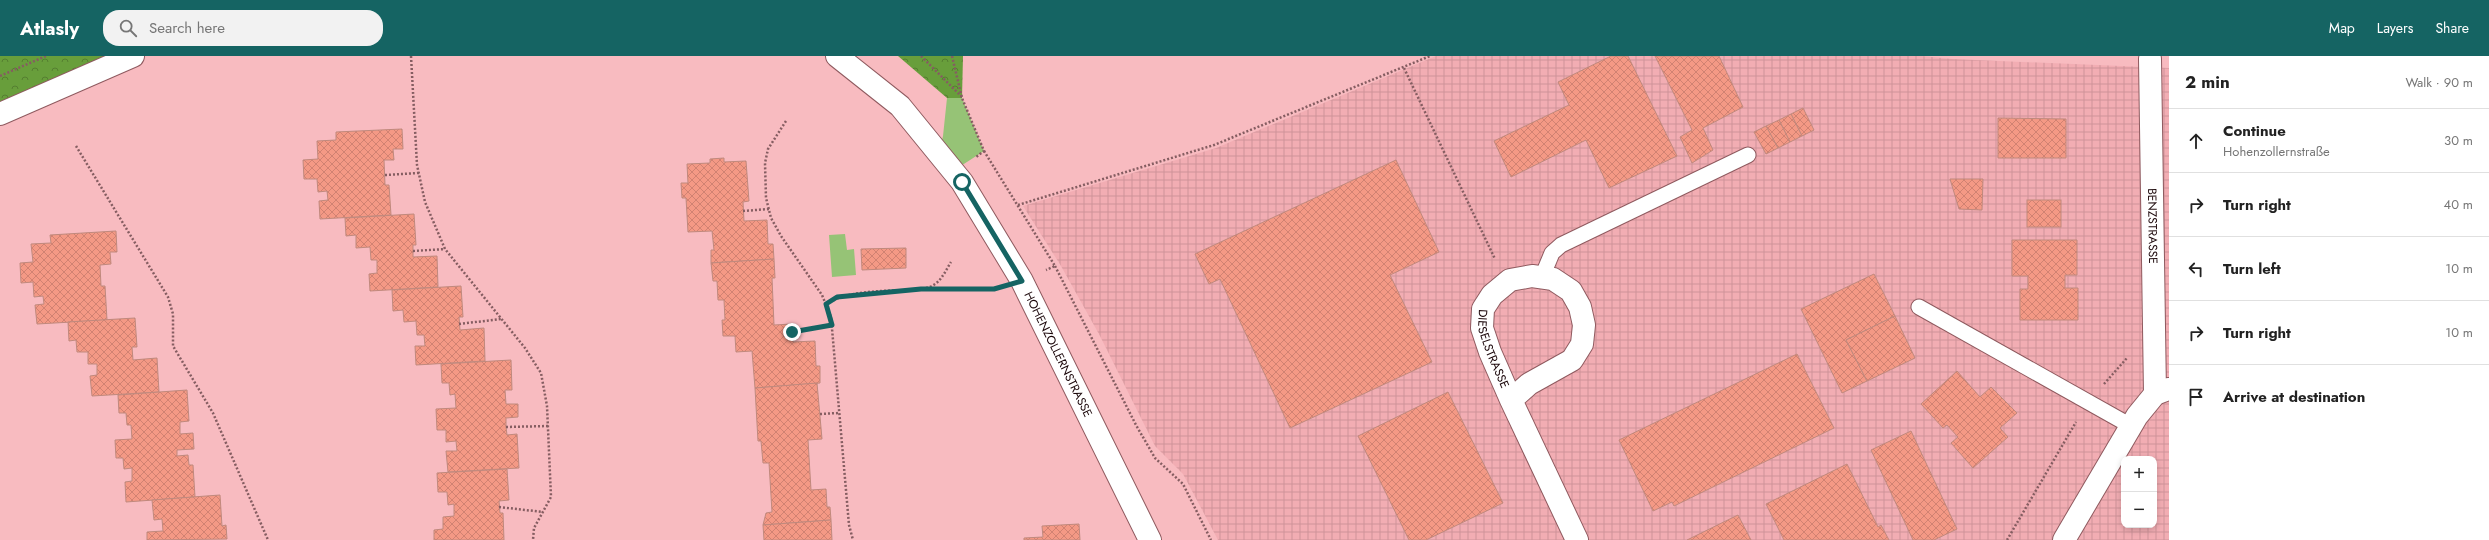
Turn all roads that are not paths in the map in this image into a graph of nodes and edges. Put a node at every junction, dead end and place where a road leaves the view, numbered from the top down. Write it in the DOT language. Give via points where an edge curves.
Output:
graph roads {
  1 [pos="133,56"];
  2 [pos="837,56"];
  3 [pos="2150,59"];
  4 [pos="0,114"];
  5 [pos="1748,155"];
  6 [pos="1542,277"];
  7 [pos="1919,307"];
  8 [pos="2162,391"];
  9 [pos="1511,400"];
  10 [pos="2131,426"];
  11 [pos="1150,540"];
  12 [pos="1577,540"];
  13 [pos="2064,540"];
  1 -- 4 [label="street"];
  2 -- 11 [label="street, HOHENZOLLERNSTRASSE" via="900,106 953,171 1022,281"];
  3 -- 8 [label="street, BENZSTRASSE" via="2154,341"];
  5 -- 6 [label="lane" via="1560,245 1552,253"];
  6 -- 9 [label="street, DIESELSTRASSE" via="1510,280 1492,295 1483,309 1482,328"];
  6 -- 9 [label="street, DIESELSTRASSE" via="1553,279 1571,291 1580,307 1584,325 1582,344 1572,360 1529,384"];
  7 -- 10 [label="lane"];
  8 -- 10 [label="street"];
  9 -- 12 [label="street, DIESELSTRASSE"];
  10 -- 13 [label="street"];
}
